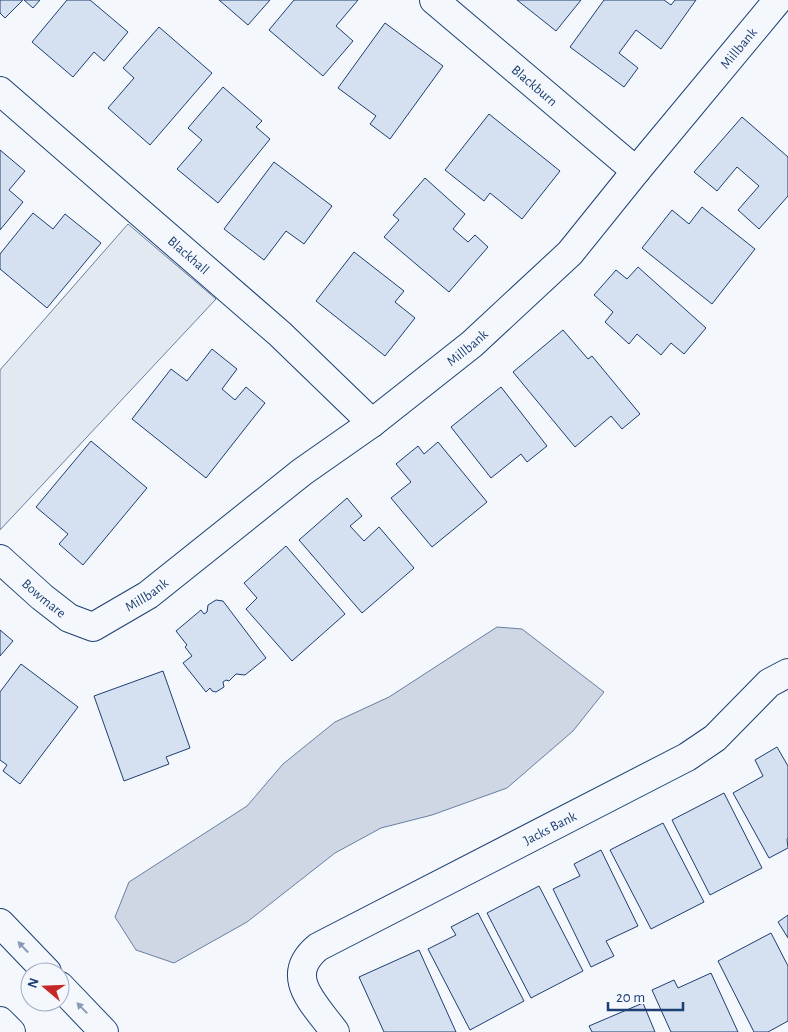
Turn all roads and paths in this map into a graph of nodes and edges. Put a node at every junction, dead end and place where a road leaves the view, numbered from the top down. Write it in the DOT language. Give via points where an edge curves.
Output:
graph roads {
  1 [pos="434,0"];
  2 [pos="778,0"];
  3 [pos="0,91"];
  4 [pos="636,171"];
  5 [pos="372,423"];
  6 [pos="0,559"];
  7 [pos="93,627"];
  8 [pos="788,672"];
  9 [pos="0,923"];
  10 [pos="37,962"];
  11 [pos="70,996"];
  12 [pos="0,1021"];
  13 [pos="11,1032"];
  14 [pos="104,1032"];
  15 [pos="335,1032"];
  1 -- 4 [label="street, Blackburn"];
  2 -- 4 [label="street, Millbank"];
  3 -- 5 [label="street, Blackhall" via="280,334"];
  4 -- 5 [label="street, Millbank" via="570,253 472,344"];
  5 -- 7 [label="street, Millbank" via="302,472 148,595"];
  6 -- 7 [label="street, Bowmare" via="69,618"];
  8 -- 15 [label="street, Jacks Bank" via="769,683 715,738 687,757 318,947 303,968 302,977 305,990"];
  10 -- 9 [label="street, one-way"];
  14 -- 11 [label="street, one-way"];
  12 -- 13 [label="street"];
}
